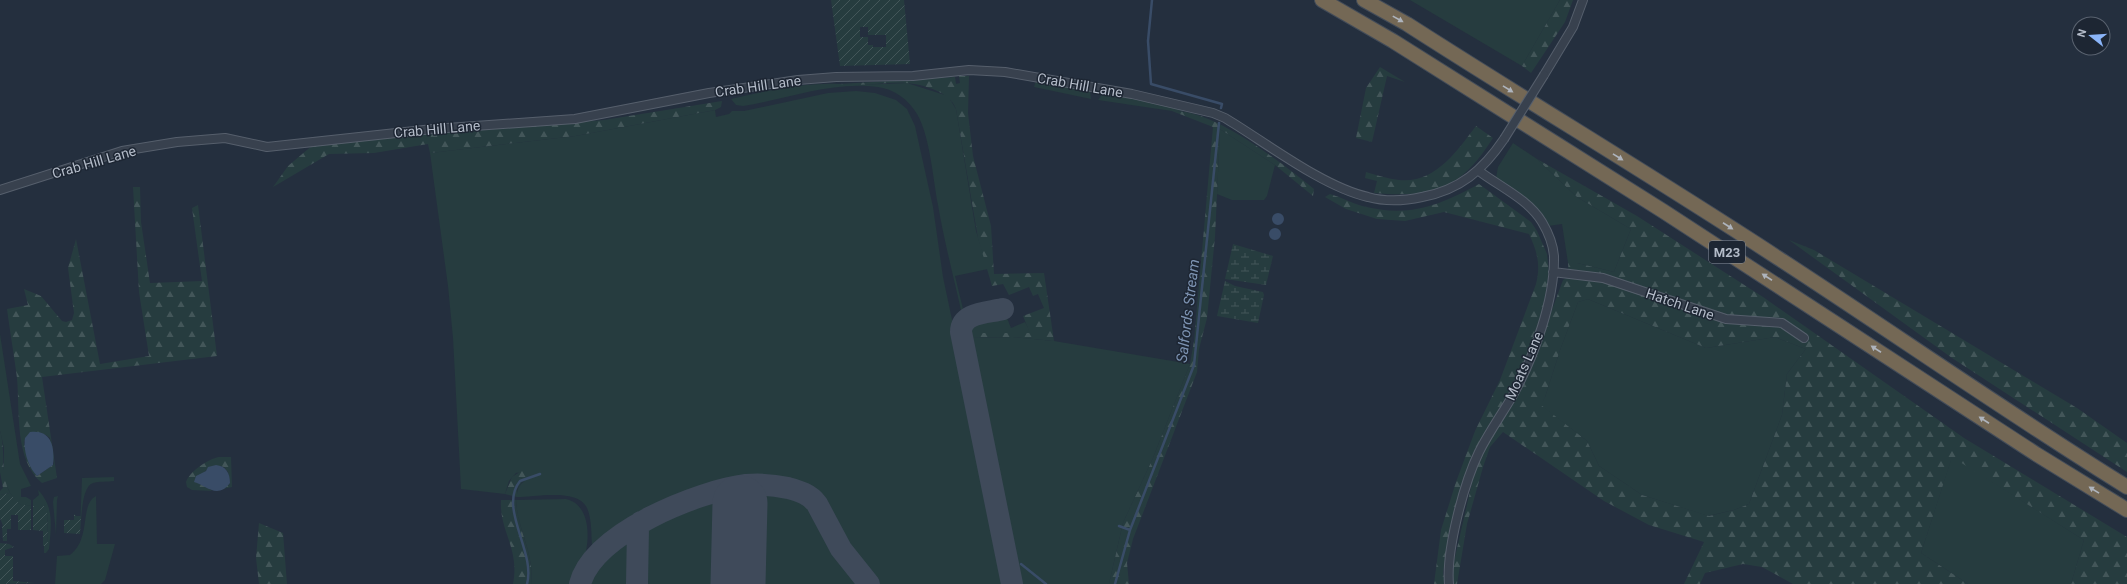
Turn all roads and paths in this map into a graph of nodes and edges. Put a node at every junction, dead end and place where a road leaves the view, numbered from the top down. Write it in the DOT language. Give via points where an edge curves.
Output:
graph roads {
  1 [pos="1322,0"];
  2 [pos="1364,0"];
  3 [pos="1583,0"];
  4 [pos="1479,171"];
  5 [pos="0,190"];
  6 [pos="1553,272"];
  7 [pos="1804,338"];
  8 [pos="2127,487"];
  9 [pos="2127,510"];
  10 [pos="1449,584"];
  9 -- 1 [label="highway, M23, one-way" via="2029,450 1669,215 1393,41"];
  2 -- 8 [label="highway, M23, one-way" via="1407,24 1785,263 2047,437"];
  3 -- 4 [label="street, Crab Hill Lane, bridge" via="1573,26 1544,75 1504,139"];
  4 -- 5 [label="street, Crab Hill Lane" via="1458,186 1431,195 1397,200 1373,198 1342,188 1213,113 1132,94 1031,76 975,70 912,76 798,80 709,93 574,119 440,128 267,147 225,138 177,142 122,151"];
  4 -- 6 [label="street, Moats Lane" via="1516,196 1538,217 1551,242 1554,255"];
  6 -- 7 [label="street, Hatch Lane" via="1603,278 1726,320 1782,323"];
  6 -- 10 [label="street, Moats Lane" via="1551,291 1540,330 1524,373 1479,453 1470,477 1453,540 1448,572"];
}
